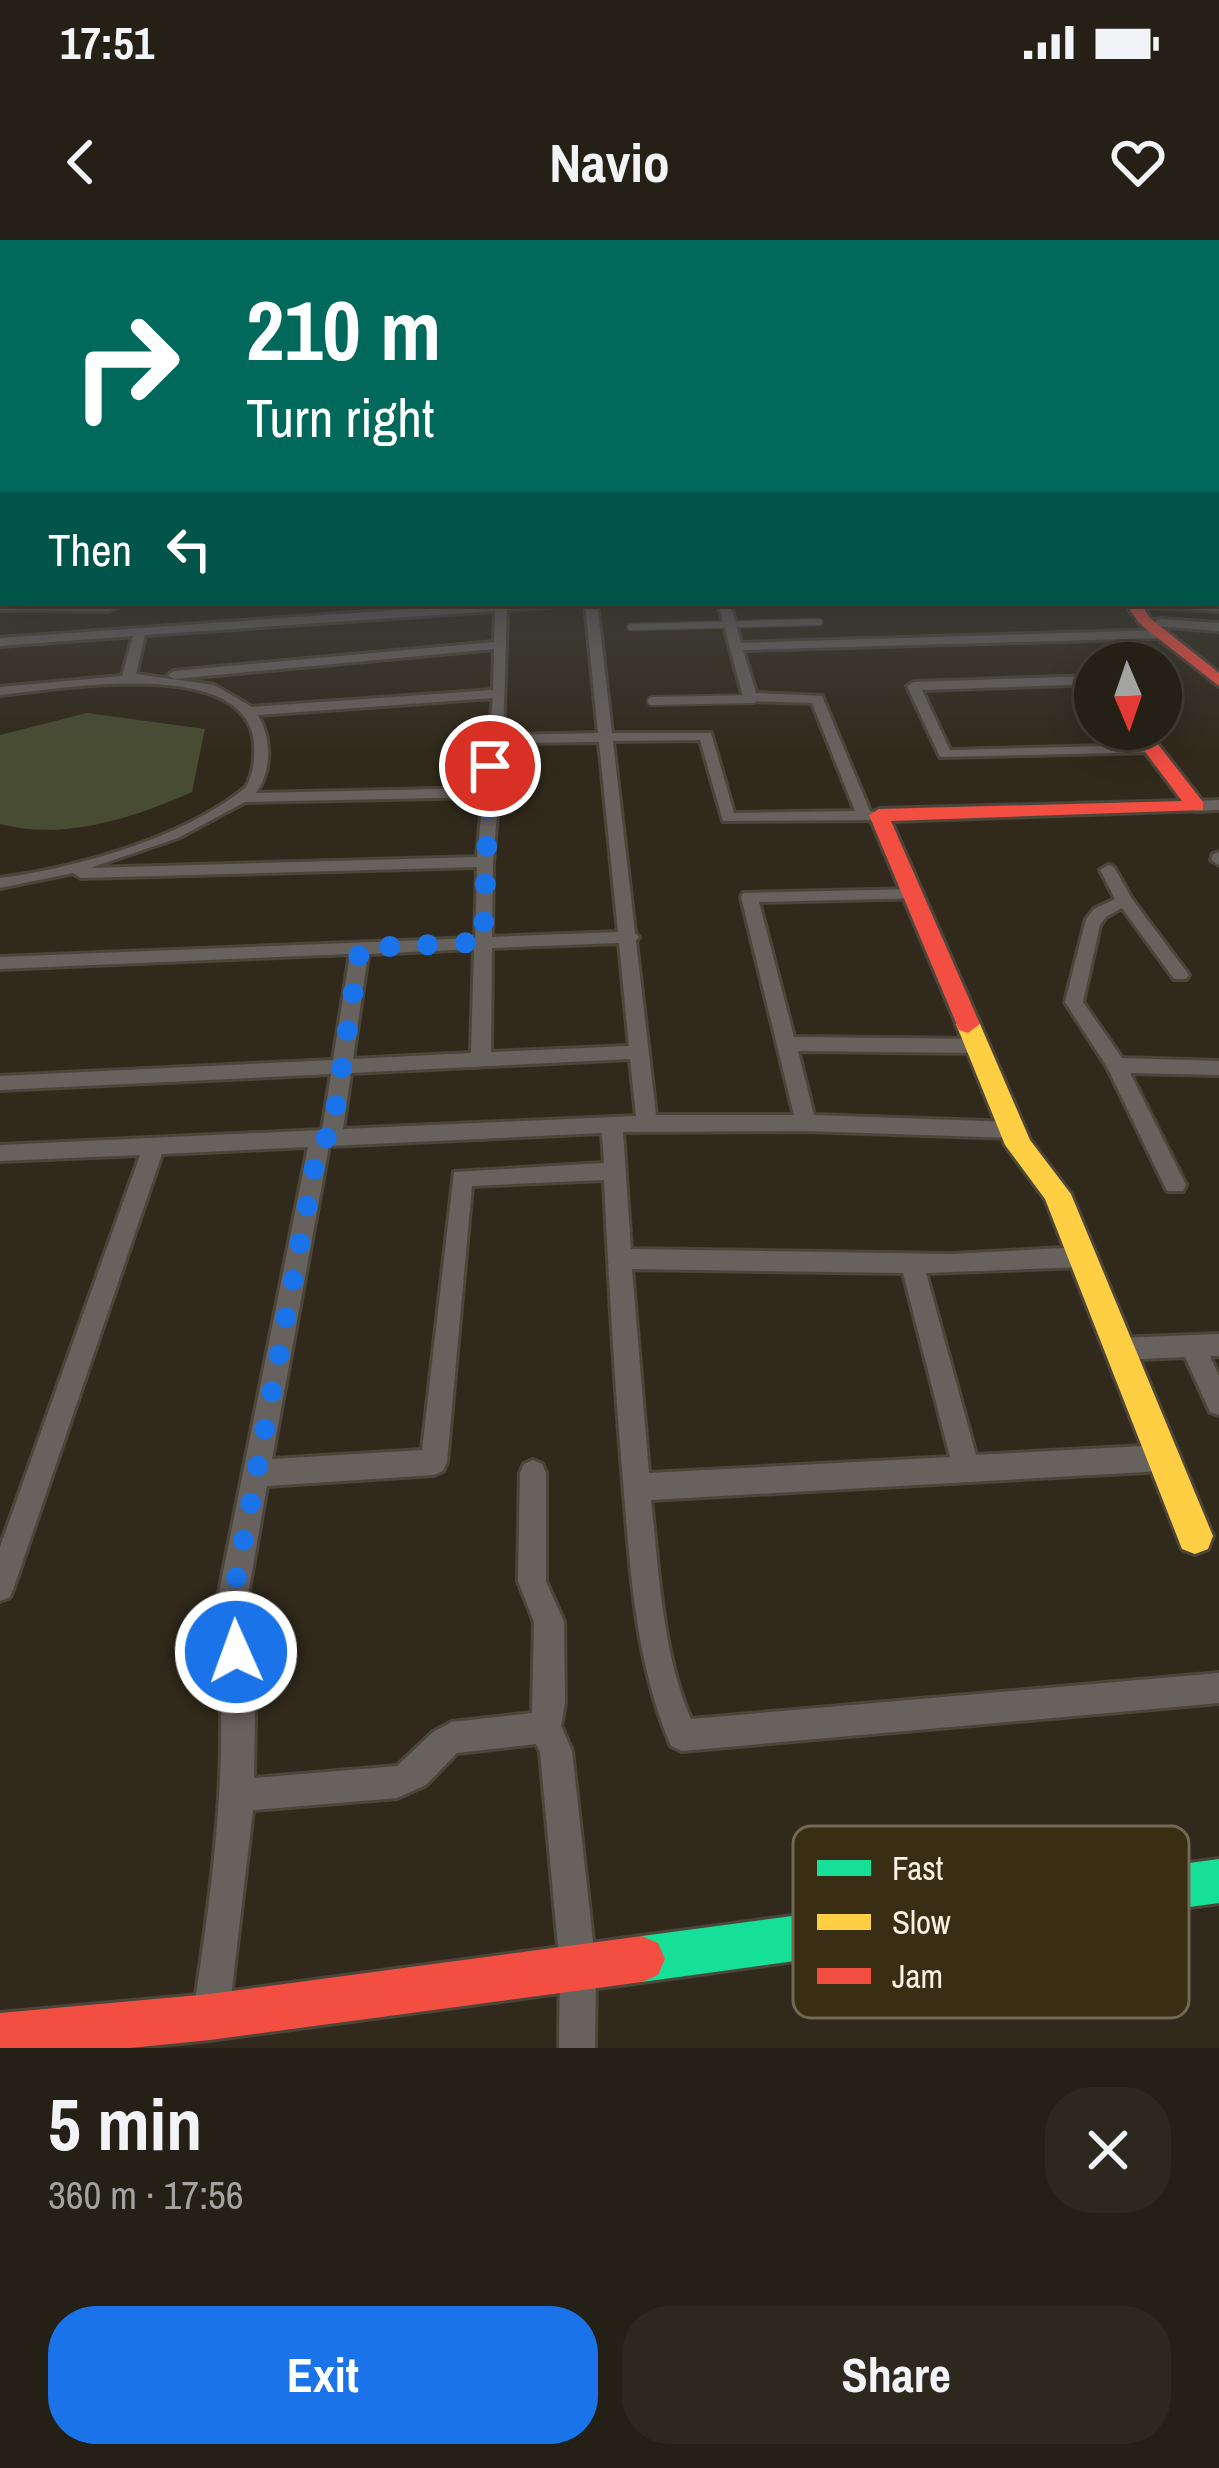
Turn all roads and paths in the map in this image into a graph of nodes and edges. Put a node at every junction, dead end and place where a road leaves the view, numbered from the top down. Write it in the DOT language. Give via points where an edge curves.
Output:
graph roads {
  1 [pos="114,606"];
  2 [pos="428,606"];
  3 [pos="501,606"];
  4 [pos="591,606"];
  5 [pos="725,606"];
  6 [pos="0,607"];
  7 [pos="357,608"];
  8 [pos="1219,608"];
  9 [pos="1153,616"];
  10 [pos="819,622"];
  11 [pos="730,623"];
  12 [pos="632,627"];
  13 [pos="1219,627"];
  14 [pos="140,631"];
  15 [pos="0,642"];
  16 [pos="500,645"];
  17 [pos="736,647"];
  18 [pos="1219,677"];
  19 [pos="128,679"];
  20 [pos="1074,681"];
  21 [pos="35,687"];
  22 [pos="0,691"];
  23 [pos="500,694"];
  24 [pos="753,699"];
  25 [pos="652,701"];
  26 [pos="0,702"];
  27 [pos="253,712"];
  28 [pos="609,738"];
  29 [pos="493,739"];
  30 [pos="1074,744"];
  31 [pos="1155,750"];
  32 [pos="488,792"];
  33 [pos="243,798"];
  34 [pos="1208,806"];
  35 [pos="872,815"];
  36 [pos="485,862"];
  37 [pos="1108,870"];
  38 [pos="56,874"];
  39 [pos="2,887"];
  40 [pos="915,893"];
  41 [pos="1125,901"];
  42 [pos="630,937"];
  43 [pos="483,942"];
  44 [pos="360,948"];
  45 [pos="0,963"];
  46 [pos="1180,975"];
  47 [pos="786,1044"];
  48 [pos="979,1046"];
  49 [pos="641,1052"];
  50 [pos="481,1060"];
  51 [pos="1117,1065"];
  52 [pos="340,1066"];
  53 [pos="1219,1067"];
  54 [pos="0,1082"];
  55 [pos="647,1123"];
  56 [pos="806,1124"];
  57 [pos="612,1125"];
  58 [pos="1013,1130"];
  59 [pos="325,1138"];
  60 [pos="154,1146"];
  61 [pos="0,1153"];
  62 [pos="615,1171"];
  63 [pos="1174,1185"];
  64 [pos="1082,1257"];
  65 [pos="621,1259"];
  66 [pos="912,1264"];
  67 [pos="1205,1346"];
  68 [pos="1119,1349"];
  69 [pos="1219,1403"];
  70 [pos="1163,1458"];
  71 [pos="967,1469"];
  72 [pos="256,1473"];
  73 [pos="533,1473"];
  74 [pos="637,1487"];
  75 [pos="1195,1536"];
  76 [pos="0,1587"];
  77 [pos="1219,1688"];
  78 [pos="544,1727"];
  79 [pos="242,1796"];
  80 [pos="1219,1881"];
  81 [pos="1189,1885"];
  82 [pos="793,1939"];
  83 [pos="578,1968"];
  84 [pos="211,2017"];
  85 [pos="0,2037"];
  86 [pos="577,2048"];
  1 -- 6 [label="street"];
  2 -- 7 [label="street"];
  3 -- 16 [label="street"];
  4 -- 28 [label="street"];
  5 -- 11 [label="street"];
  7 -- 14 [label="street"];
  8 -- 9 [label="street"];
  9 -- 13 [label="street"];
  9 -- 17 [label="street"];
  9 -- 18 [label="main road"];
  10 -- 11 [label="lane"];
  11 -- 12 [label="lane"];
  11 -- 17 [label="street"];
  14 -- 15 [label="street"];
  14 -- 19 [label="street"];
  16 -- 19 [label="street"];
  16 -- 23 [label="street"];
  17 -- 24 [label="street"];
  19 -- 21 [label="street"];
  19 -- 27 [label="street" via="206,688"];
  20 -- 30 [label="street" via="914,686 945,754"];
  21 -- 22 [label="street"];
  21 -- 26 [label="street"];
  23 -- 27 [label="street"];
  23 -- 29 [label="street"];
  24 -- 25 [label="lane"];
  24 -- 35 [label="street" via="817,699"];
  27 -- 33 [label="street" via="262,766"];
  28 -- 29 [label="street"];
  28 -- 35 [label="street" via="706,736 728,818"];
  28 -- 42 [label="street"];
  29 -- 32 [label="street"];
  31 -- 34 [label="main road"];
  32 -- 33 [label="street"];
  32 -- 36 [label="street"];
  33 -- 38 [label="street"];
  34 -- 35 [label="main road"];
  35 -- 40 [label="main road"];
  36 -- 38 [label="street"];
  36 -- 43 [label="street"];
  37 -- 41 [label="street"];
  38 -- 39 [label="street"];
  40 -- 47 [label="street" via="749,896"];
  40 -- 48 [label="main road"];
  41 -- 46 [label="street"];
  41 -- 51 [label="street" via="1087,930 1074,1002"];
  42 -- 43 [label="street"];
  42 -- 49 [label="street"];
  43 -- 44 [label="street"];
  43 -- 50 [label="street"];
  44 -- 45 [label="street"];
  44 -- 52 [label="street"];
  47 -- 48 [label="street"];
  47 -- 56 [label="street"];
  48 -- 58 [label="main road"];
  49 -- 50 [label="street"];
  49 -- 55 [label="street"];
  50 -- 52 [label="street"];
  51 -- 53 [label="street"];
  51 -- 63 [label="street"];
  52 -- 54 [label="street"];
  52 -- 59 [label="street"];
  55 -- 56 [label="street"];
  55 -- 57 [label="street"];
  56 -- 58 [label="street"];
  57 -- 59 [label="street"];
  57 -- 62 [label="street"];
  58 -- 64 [label="main road" via="1057,1194"];
  59 -- 60 [label="street"];
  59 -- 72 [label="street"];
  60 -- 61 [label="street"];
  60 -- 76 [label="street"];
  62 -- 65 [label="street"];
  62 -- 72 [label="street" via="462,1178 434,1462"];
  64 -- 66 [label="street"];
  64 -- 68 [label="main road"];
  65 -- 66 [label="street"];
  65 -- 74 [label="street"];
  66 -- 71 [label="street"];
  67 -- 68 [label="street"];
  67 -- 69 [label="street"];
  68 -- 70 [label="main road"];
  70 -- 71 [label="street"];
  70 -- 75 [label="main road"];
  71 -- 74 [label="street"];
  72 -- 79 [label="street" via="230,1612 242,1691"];
  73 -- 78 [label="street" via="532,1581 549,1622"];
  74 -- 77 [label="street" via="665,1707 682,1735"];
  78 -- 79 [label="street" via="452,1738 421,1773 398,1782"];
  78 -- 83 [label="street" via="556,1751"];
  79 -- 84 [label="street"];
  80 -- 81 [label="main road"];
  82 -- 83 [label="main road"];
  83 -- 84 [label="main road"];
  83 -- 86 [label="street"];
  84 -- 85 [label="main road"];
}
